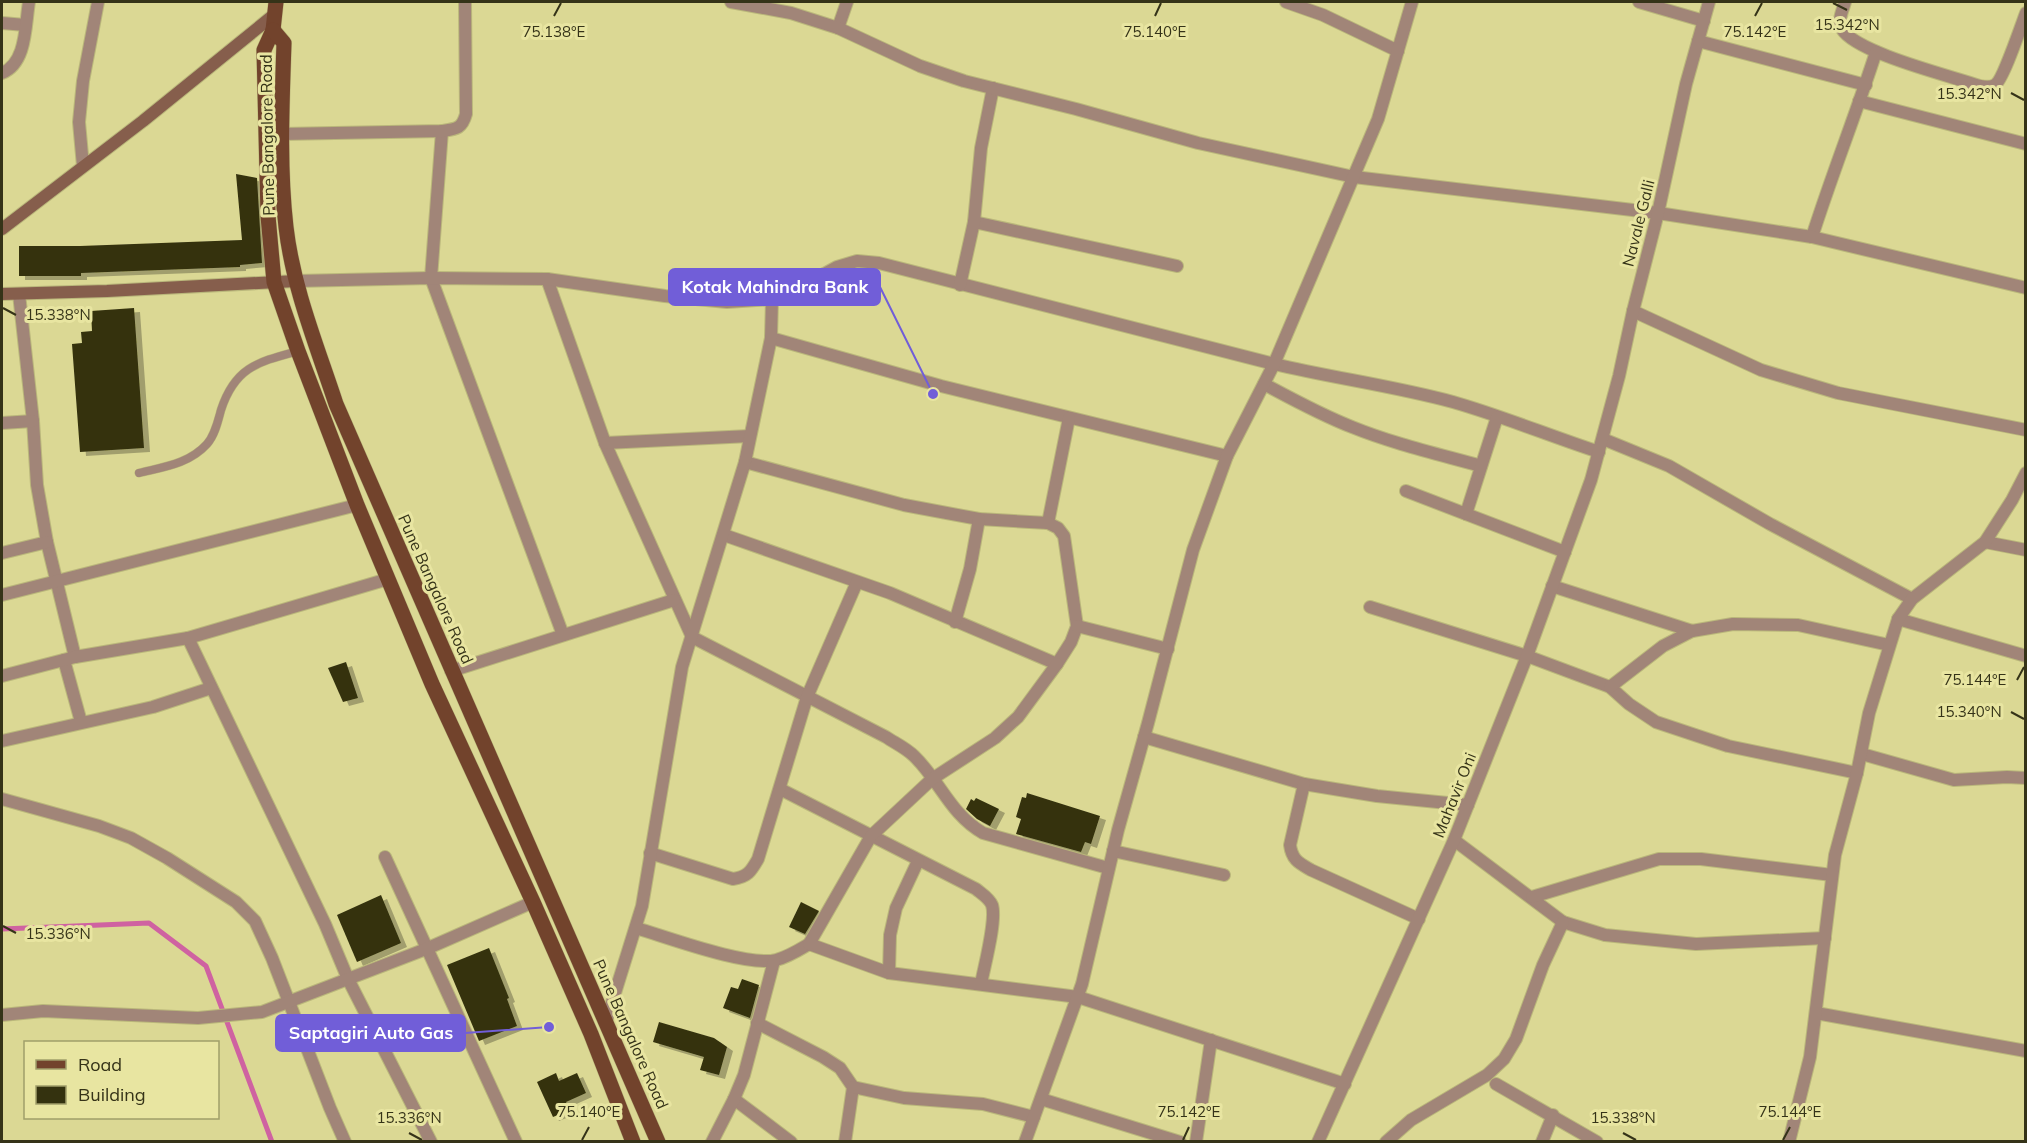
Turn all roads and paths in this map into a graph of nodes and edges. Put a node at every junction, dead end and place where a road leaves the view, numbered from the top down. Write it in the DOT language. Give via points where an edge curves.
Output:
graph roads {
  1 [pos="29,2"];
  2 [pos="98,2"];
  3 [pos="465,2"];
  4 [pos="731,2"];
  5 [pos="847,2"];
  6 [pos="1286,2"];
  7 [pos="1412,2"];
  8 [pos="1639,2"];
  9 [pos="1709,2"];
  10 [pos="1845,2"];
  11 [pos="749,3"];
  12 [pos="275,8"];
  13 [pos="2025,13"];
  14 [pos="1704,21"];
  15 [pos="2,23"];
  16 [pos="25,25"];
  17 [pos="838,28"];
  18 [pos="273,30"];
  19 [pos="1698,41"];
  20 [pos="1398,51"];
  21 [pos="1876,52"];
  22 [pos="2,73"];
  23 [pos="1866,85"];
  24 [pos="993,88"];
  25 [pos="1859,101"];
  26 [pos="442,131"];
  27 [pos="281,134"];
  28 [pos="2025,144"];
  29 [pos="83,166"];
  30 [pos="1354,177"];
  31 [pos="1658,213"];
  32 [pos="974,222"];
  33 [pos="2,229"];
  34 [pos="1812,237"];
  35 [pos="1177,266"];
  36 [pos="431,278"];
  37 [pos="547,279"];
  38 [pos="296,280"];
  39 [pos="274,282"];
  40 [pos="960,285"];
  41 [pos="2025,288"];
  42 [pos="2,294"];
  43 [pos="19,294"];
  44 [pos="772,299"];
  45 [pos="1633,311"];
  46 [pos="771,338"];
  47 [pos="298,351"];
  48 [pos="1274,364"];
  49 [pos="1264,384"];
  50 [pos="1497,417"];
  51 [pos="1069,418"];
  52 [pos="33,421"];
  53 [pos="2,423"];
  54 [pos="2025,430"];
  55 [pos="750,436"];
  56 [pos="1603,439"];
  57 [pos="605,443"];
  58 [pos="1599,452"];
  59 [pos="1227,456"];
  60 [pos="745,462"];
  61 [pos="1481,466"];
  62 [pos="2025,472"];
  63 [pos="139,473"];
  64 [pos="1406,491"];
  65 [pos="357,505"];
  66 [pos="1466,514"];
  67 [pos="979,519"];
  68 [pos="1048,523"];
  69 [pos="724,535"];
  70 [pos="47,542"];
  71 [pos="1985,542"];
  72 [pos="2025,550"];
  73 [pos="1565,552"];
  74 [pos="2,553"];
  75 [pos="388,579"];
  76 [pos="56,581"];
  77 [pos="857,582"];
  78 [pos="1552,586"];
  79 [pos="2,594"];
  80 [pos="1912,599"];
  81 [pos="674,600"];
  82 [pos="1370,607"];
  83 [pos="1898,619"];
  84 [pos="955,622"];
  85 [pos="1077,626"];
  86 [pos="1692,630"];
  87 [pos="563,635"];
  88 [pos="692,637"];
  89 [pos="188,638"];
  90 [pos="1889,645"];
  91 [pos="1168,649"];
  92 [pos="1527,656"];
  93 [pos="2025,656"];
  94 [pos="69,659"];
  95 [pos="1057,664"];
  96 [pos="452,670"];
  97 [pos="2,676"];
  98 [pos="1610,687"];
  99 [pos="211,688"];
  100 [pos="807,697"];
  101 [pos="81,722"];
  102 [pos="1144,737"];
  103 [pos="2,741"];
  104 [pos="1862,754"];
  105 [pos="1857,773"];
  106 [pos="2025,777"];
  107 [pos="932,778"];
  108 [pos="1304,784"];
  109 [pos="780,789"];
  110 [pos="2,799"];
  111 [pos="1468,805"];
  112 [pos="872,836"];
  113 [pos="1454,840"];
  114 [pos="1113,851"];
  115 [pos="650,853"];
  116 [pos="385,857"];
  117 [pos="918,861"];
  118 [pos="1108,868"];
  119 [pos="1224,875"];
  120 [pos="1832,875"];
  121 [pos="1532,897"];
  122 [pos="533,902"];
  123 [pos="1419,919"];
  124 [pos="1563,922"];
  125 [pos="636,928"];
  126 [pos="1825,938"];
  127 [pos="809,944"];
  128 [pos="426,948"];
  129 [pos="774,961"];
  130 [pos="889,973"];
  131 [pos="348,979"];
  132 [pos="981,984"];
  133 [pos="1077,997"];
  134 [pos="290,1001"];
  135 [pos="1816,1013"];
  136 [pos="2,1015"];
  137 [pos="606,1022"];
  138 [pos="757,1023"];
  139 [pos="1211,1040"];
  140 [pos="2025,1051"];
  141 [pos="1345,1084"];
  142 [pos="1496,1084"];
  143 [pos="854,1087"];
  144 [pos="1041,1098"];
  145 [pos="734,1099"];
  146 [pos="1553,1115"];
  147 [pos="1034,1117"];
  148 [pos="345,1142"];
  149 [pos="431,1142"];
  150 [pos="516,1142"];
  151 [pos="633,1142"];
  152 [pos="658,1142"];
  153 [pos="712,1142"];
  154 [pos="791,1142"];
  155 [pos="845,1142"];
  156 [pos="1025,1142"];
  157 [pos="1180,1142"];
  158 [pos="1197,1142"];
  159 [pos="1318,1142"];
  160 [pos="1386,1142"];
  161 [pos="1542,1142"];
  162 [pos="1597,1142"];
  163 [pos="1789,1142"];
  1 -- 16 [label="street"];
  2 -- 29 [label="street" via="82,81 79,122"];
  3 -- 26 [label="street" via="466,114 458,128"];
  4 -- 11 [label="street"];
  5 -- 17 [label="street"];
  6 -- 20 [label="street"];
  7 -- 20 [label="street"];
  8 -- 14 [label="street"];
  9 -- 14 [label="street, Navale Galli"];
  10 -- 21 [label="street" via="1841,27 1855,42"];
  11 -- 17 [label="street"];
  12 -- 18 [label="main road, Pune Bangalore Road"];
  12 -- 29 [label="main road"];
  13 -- 21 [label="street" via="1997,84 1990,87"];
  14 -- 19 [label="street, Navale Galli"];
  15 -- 16 [label="street"];
  16 -- 22 [label="street" via="19,57 12,68"];
  17 -- 24 [label="street" via="920,66"];
  18 -- 27 [label="main road, Pune Bangalore Road" via="284,43"];
  18 -- 39 [label="main road, Pune Bangalore Road" via="264,50 267,216"];
  19 -- 23 [label="street"];
  19 -- 31 [label="street, Navale Galli"];
  20 -- 30 [label="street" via="1378,119"];
  21 -- 23 [label="street"];
  23 -- 25 [label="street"];
  24 -- 30 [label="street" via="1198,143"];
  24 -- 32 [label="street" via="981,148"];
  25 -- 28 [label="street"];
  25 -- 34 [label="street"];
  26 -- 27 [label="street"];
  26 -- 36 [label="street"];
  27 -- 38 [label="main road, Pune Bangalore Road" via="286,227"];
  29 -- 33 [label="main road"];
  30 -- 31 [label="street"];
  30 -- 48 [label="street"];
  31 -- 34 [label="street"];
  31 -- 45 [label="street, Navale Galli"];
  32 -- 35 [label="street"];
  32 -- 40 [label="street"];
  34 -- 41 [label="street"];
  36 -- 37 [label="street"];
  36 -- 38 [label="street"];
  36 -- 87 [label="street"];
  37 -- 44 [label="street" via="717,301"];
  37 -- 57 [label="street"];
  38 -- 39 [label="main road"];
  38 -- 96 [label="main road, Pune Bangalore Road" via="336,404"];
  39 -- 43 [label="main road"];
  39 -- 47 [label="main road, Pune Bangalore Road"];
  40 -- 44 [label="street" via="879,263 857,261"];
  40 -- 48 [label="street"];
  42 -- 43 [label="main road"];
  43 -- 52 [label="street"];
  44 -- 46 [label="street"];
  45 -- 54 [label="street" via="1761,370 1838,393"];
  45 -- 56 [label="street, Navale Galli"];
  46 -- 51 [label="street"];
  46 -- 55 [label="street"];
  47 -- 63 [label="lane" via="261,361 240,374 230,388 208,443 193,456 181,463"];
  47 -- 65 [label="main road, Pune Bangalore Road"];
  48 -- 49 [label="street"];
  48 -- 50 [label="street" via="1406,390"];
  49 -- 59 [label="street"];
  49 -- 61 [label="street" via="1350,427"];
  50 -- 58 [label="street"];
  50 -- 61 [label="street"];
  51 -- 59 [label="street"];
  51 -- 68 [label="street"];
  52 -- 53 [label="street"];
  52 -- 70 [label="street" via="37,485"];
  55 -- 57 [label="street"];
  55 -- 60 [label="street"];
  56 -- 58 [label="street, Navale Galli"];
  56 -- 80 [label="street" via="1669,466"];
  57 -- 81 [label="street"];
  58 -- 73 [label="street, Mahavir Oni"];
  59 -- 91 [label="street" via="1193,550"];
  60 -- 67 [label="street" via="904,505"];
  60 -- 69 [label="street"];
  61 -- 66 [label="street"];
  62 -- 71 [label="street"];
  64 -- 66 [label="street"];
  65 -- 75 [label="main road, Pune Bangalore Road"];
  65 -- 76 [label="street"];
  66 -- 73 [label="street"];
  67 -- 68 [label="street"];
  67 -- 84 [label="street"];
  68 -- 85 [label="street" via="1064,536"];
  69 -- 77 [label="street"];
  69 -- 88 [label="street"];
  70 -- 74 [label="street"];
  70 -- 76 [label="street"];
  71 -- 72 [label="street"];
  71 -- 80 [label="street"];
  73 -- 78 [label="street, Mahavir Oni"];
  75 -- 89 [label="street"];
  75 -- 122 [label="main road, Pune Bangalore Road"];
  76 -- 79 [label="street"];
  76 -- 94 [label="street"];
  77 -- 84 [label="street"];
  77 -- 100 [label="street"];
  78 -- 86 [label="street"];
  78 -- 92 [label="street, Mahavir Oni"];
  80 -- 83 [label="street"];
  81 -- 87 [label="street"];
  81 -- 88 [label="street"];
  82 -- 92 [label="street"];
  83 -- 90 [label="street"];
  83 -- 93 [label="street"];
  84 -- 95 [label="street"];
  85 -- 91 [label="street"];
  85 -- 95 [label="street"];
  86 -- 90 [label="street" via="1732,624 1798,624"];
  86 -- 98 [label="street" via="1663,646"];
  87 -- 96 [label="street"];
  88 -- 100 [label="street"];
  88 -- 115 [label="street" via="682,667"];
  89 -- 94 [label="street"];
  89 -- 99 [label="street"];
  90 -- 104 [label="street" via="1869,713"];
  91 -- 102 [label="street"];
  92 -- 98 [label="street"];
  92 -- 111 [label="street, Mahavir Oni"];
  94 -- 97 [label="street"];
  94 -- 101 [label="street"];
  95 -- 107 [label="street" via="1018,717 995,738"];
  96 -- 137 [label="main road, Pune Bangalore Road"];
  98 -- 105 [label="street" via="1656,722 1728,746"];
  99 -- 101 [label="street" via="153,707"];
  99 -- 131 [label="street"];
  100 -- 107 [label="street" via="886,737 913,756"];
  100 -- 109 [label="street"];
  101 -- 103 [label="street"];
  102 -- 108 [label="street"];
  102 -- 114 [label="street"];
  104 -- 105 [label="street"];
  104 -- 106 [label="street" via="1954,780"];
  105 -- 120 [label="street"];
  107 -- 112 [label="street"];
  107 -- 118 [label="street" via="958,814 983,833"];
  108 -- 111 [label="street"];
  108 -- 123 [label="street" via="1290,845 1292,855 1311,870"];
  109 -- 112 [label="street"];
  109 -- 115 [label="street" via="758,859 742,878 733,879"];
  110 -- 134 [label="street" via="131,838 236,902 255,921"];
  111 -- 113 [label="street, Mahavir Oni"];
  112 -- 117 [label="street"];
  112 -- 127 [label="street"];
  113 -- 121 [label="street"];
  113 -- 123 [label="street, Mahavir Oni"];
  114 -- 118 [label="street"];
  114 -- 119 [label="street"];
  115 -- 125 [label="street"];
  116 -- 128 [label="street"];
  117 -- 130 [label="street" via="896,908 890,935"];
  117 -- 132 [label="street" via="976,889 993,907"];
  118 -- 133 [label="street"];
  120 -- 121 [label="street" via="1659,859"];
  120 -- 126 [label="street"];
  121 -- 124 [label="street"];
  122 -- 128 [label="street"];
  122 -- 151 [label="main road, Pune Bangalore Road"];
  123 -- 141 [label="street, Mahavir Oni"];
  124 -- 126 [label="street" via="1605,935 1696,945"];
  124 -- 160 [label="street" via="1516,1039 1504,1059 1487,1075 1411,1120"];
  125 -- 129 [label="street" via="749,961"];
  125 -- 137 [label="street"];
  126 -- 135 [label="street"];
  127 -- 129 [label="street"];
  127 -- 130 [label="street"];
  128 -- 131 [label="street"];
  128 -- 150 [label="street"];
  129 -- 138 [label="street"];
  130 -- 132 [label="street"];
  131 -- 134 [label="street"];
  131 -- 149 [label="street"];
  132 -- 133 [label="street"];
  133 -- 139 [label="street"];
  133 -- 144 [label="street"];
  134 -- 136 [label="street" via="262,1012 198,1018 43,1011"];
  134 -- 148 [label="street"];
  135 -- 140 [label="street"];
  135 -- 163 [label="street" via="1810,1057"];
  137 -- 152 [label="main road, Pune Bangalore Road"];
  138 -- 143 [label="street" via="832,1062"];
  138 -- 145 [label="street"];
  139 -- 141 [label="street"];
  139 -- 158 [label="street"];
  141 -- 159 [label="street, Mahavir Oni"];
  142 -- 146 [label="street"];
  143 -- 147 [label="street" via="904,1098 983,1104"];
  143 -- 155 [label="street"];
  144 -- 147 [label="street"];
  144 -- 157 [label="street"];
  145 -- 153 [label="street"];
  145 -- 154 [label="street"];
  146 -- 161 [label="street"];
  146 -- 162 [label="street"];
  147 -- 156 [label="street"];
}
